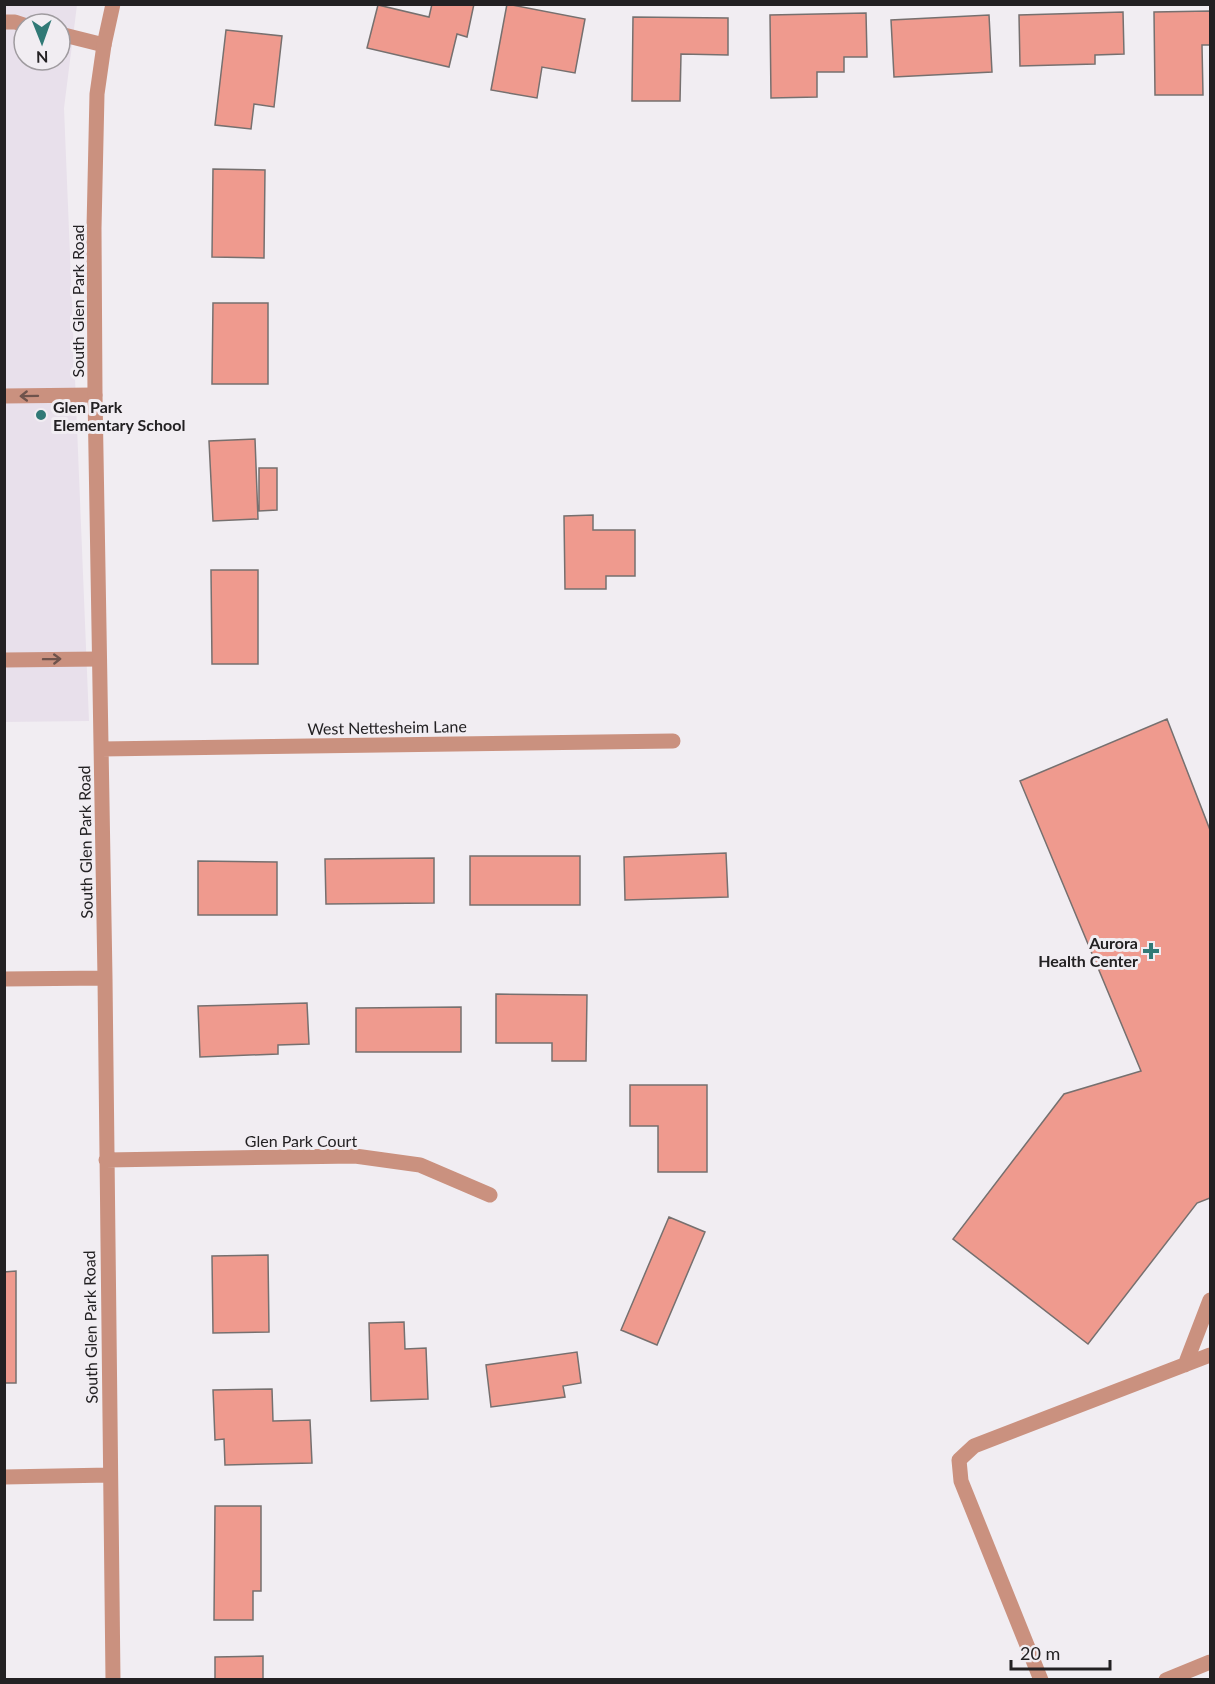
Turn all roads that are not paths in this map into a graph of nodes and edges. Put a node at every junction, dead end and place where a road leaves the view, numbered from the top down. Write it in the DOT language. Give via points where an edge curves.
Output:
graph roads {
  1 [pos="113,4"];
  2 [pos="72,37"];
  3 [pos="104,45"];
  4 [pos="95,395"];
  5 [pos="4,396"];
  6 [pos="99,659"];
  7 [pos="4,660"];
  8 [pos="673,741"];
  9 [pos="101,749"];
  10 [pos="105,978"];
  11 [pos="4,979"];
  12 [pos="106,1160"];
  13 [pos="490,1195"];
  14 [pos="1210,1300"];
  15 [pos="1210,1355"];
  16 [pos="1185,1365"];
  17 [pos="110,1475"];
  18 [pos="4,1477"];
  19 [pos="1210,1662"];
  20 [pos="113,1680"];
  21 [pos="1041,1680"];
  22 [pos="1166,1680"];
  1 -- 3 [label="street, South Glen Park Road"];
  2 -- 3 [label="street"];
  3 -- 4 [label="street, South Glen Park Road" via="96,106"];
  4 -- 5 [label="street, one-way"];
  4 -- 6 [label="street, South Glen Park Road"];
  7 -- 6 [label="street, one-way"];
  6 -- 9 [label="street, South Glen Park Road"];
  8 -- 9 [label="street, West Nettesheim Lane"];
  9 -- 10 [label="street, South Glen Park Road"];
  10 -- 11 [label="street"];
  10 -- 12 [label="street, South Glen Park Road"];
  12 -- 13 [label="street, Glen Park Court" via="355,1156 420,1165"];
  12 -- 17 [label="street, South Glen Park Road"];
  14 -- 16 [label="street"];
  15 -- 16 [label="street"];
  16 -- 21 [label="street" via="974,1446 959,1460 961,1481"];
  17 -- 18 [label="street"];
  17 -- 20 [label="street, South Glen Park Road"];
  19 -- 22 [label="street"];
}
